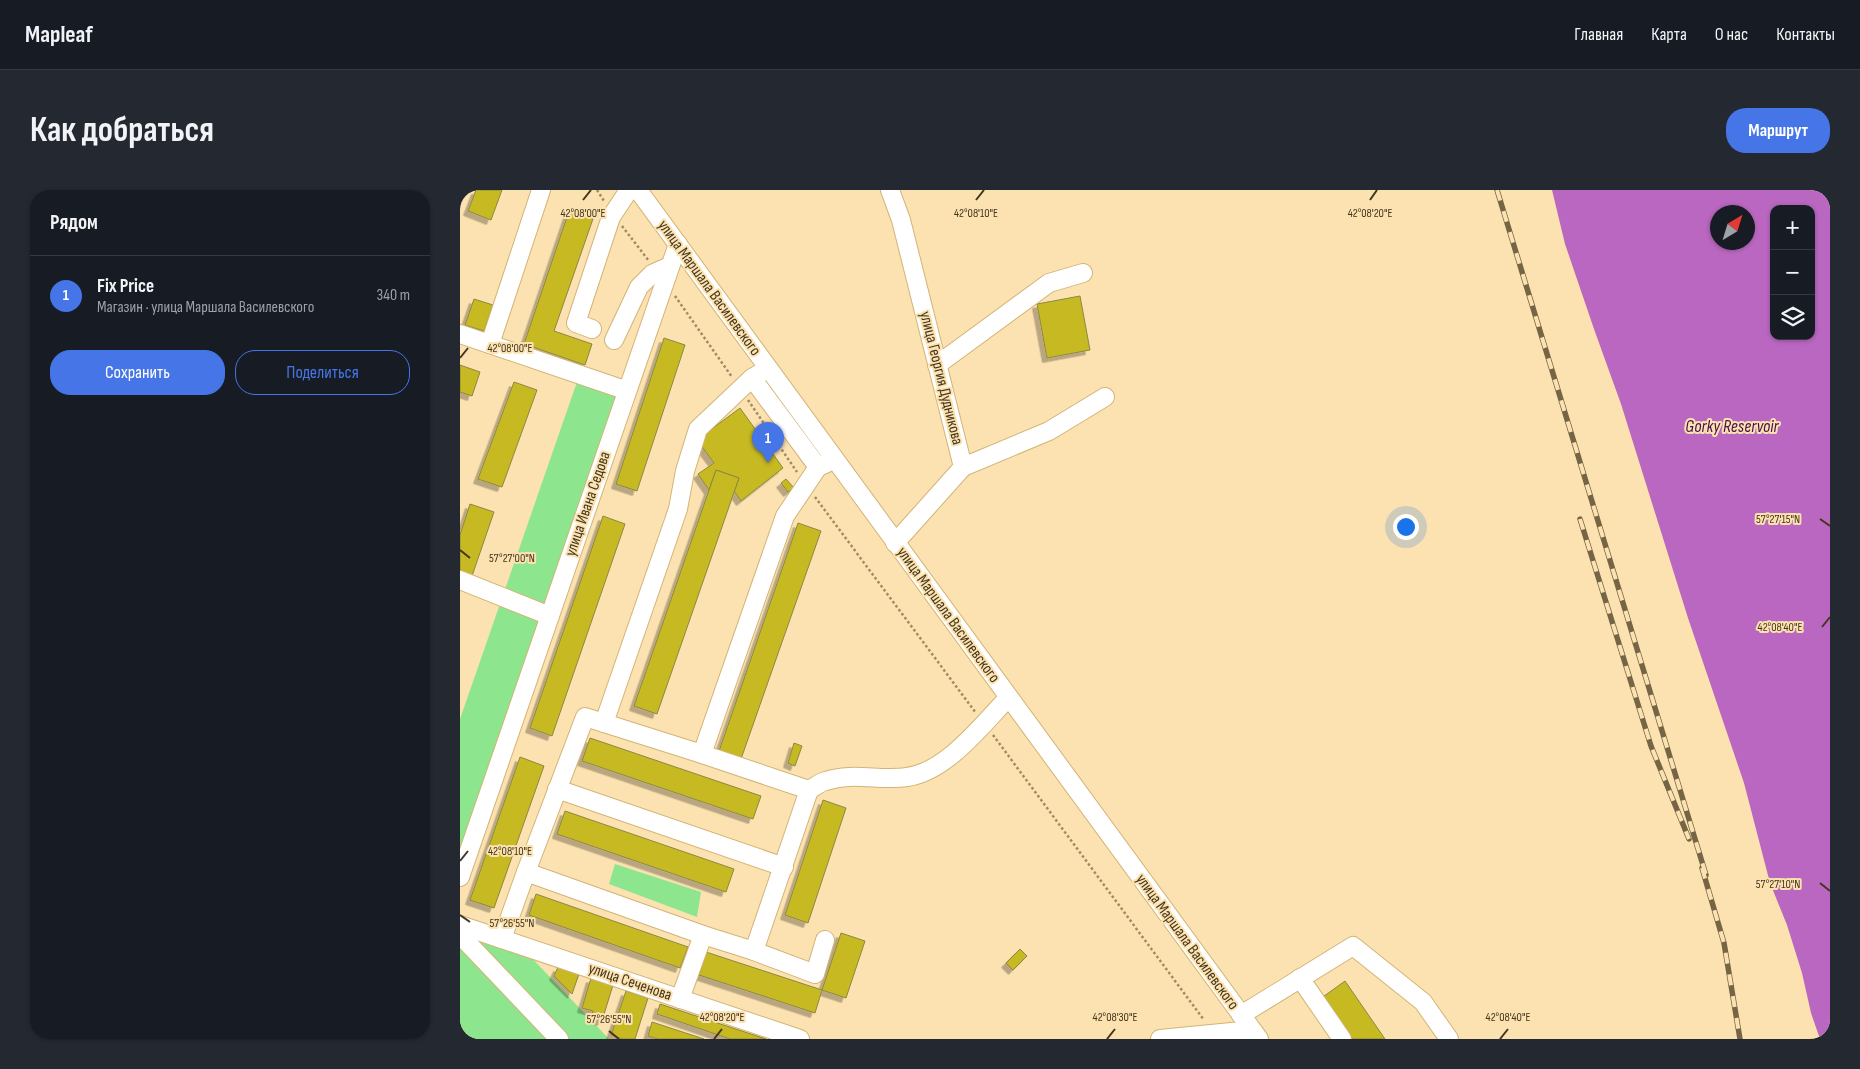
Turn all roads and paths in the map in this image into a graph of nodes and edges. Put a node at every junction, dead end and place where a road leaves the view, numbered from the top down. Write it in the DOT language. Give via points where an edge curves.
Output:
graph roads {
  1 [pos="541,190"];
  2 [pos="597,190"];
  3 [pos="629,190"];
  4 [pos="638,190"];
  5 [pos="890,190"];
  6 [pos="614,214"];
  7 [pos="678,244"];
  8 [pos="664,273"];
  9 [pos="1083,273"];
  10 [pos="592,329"];
  11 [pos="460,334"];
  12 [pos="614,340"];
  13 [pos="490,344"];
  14 [pos="938,365"];
  15 [pos="767,368"];
  16 [pos="746,383"];
  17 [pos="619,388"];
  18 [pos="1105,397"];
  19 [pos="835,460"];
  20 [pos="818,467"];
  21 [pos="963,467"];
  22 [pos="806,485"];
  23 [pos="895,543"];
  24 [pos="460,580"];
  25 [pos="550,616"];
  26 [pos="1008,698"];
  27 [pos="604,723"];
  28 [pos="984,723"];
  29 [pos="702,754"];
  30 [pos="557,789"];
  31 [pos="809,790"];
  32 [pos="784,867"];
  33 [pos="526,872"];
  34 [pos="460,877"];
  35 [pos="460,925"];
  36 [pos="460,935"];
  37 [pos="703,935"];
  38 [pos="502,939"];
  39 [pos="825,940"];
  40 [pos="754,951"];
  41 [pos="1300,978"];
  42 [pos="680,999"];
  43 [pos="1241,1015"];
  44 [pos="1214,1034"];
  45 [pos="1256,1035"];
  46 [pos="559,1039"];
  47 [pos="800,1039"];
  48 [pos="1160,1039"];
  49 [pos="1342,1039"];
  50 [pos="1449,1039"];
  1 -- 13 [label="street"];
  2 -- 6 [label="path"];
  3 -- 6 [label="street"];
  4 -- 7 [label="street, улица Маршала Василевского"];
  5 -- 14 [label="street, улица Георгия Дудникова" via="901,220"];
  6 -- 8 [label="path"];
  6 -- 10 [label="street" via="576,323"];
  7 -- 8 [label="street, улица Ивана Седова"];
  7 -- 15 [label="street, улица Маршала Василевского"];
  8 -- 12 [label="street" via="652,274 639,287"];
  8 -- 16 [label="path"];
  8 -- 25 [label="street, улица Ивана Седова"];
  9 -- 14 [label="street" via="1049,282"];
  11 -- 13 [label="street"];
  13 -- 17 [label="street"];
  14 -- 21 [label="street, улица Георгия Дудникова"];
  15 -- 16 [label="street"];
  15 -- 19 [label="street, улица Маршала Василевского"];
  16 -- 20 [label="street"];
  16 -- 22 [label="path"];
  16 -- 27 [label="street" via="698,429 678,509"];
  18 -- 21 [label="street" via="1049,431"];
  19 -- 20 [label="street"];
  19 -- 23 [label="street, улица Маршала Василевского"];
  20 -- 22 [label="street"];
  21 -- 23 [label="street, улица Георгия Дудникова"];
  22 -- 28 [label="path"];
  22 -- 29 [label="street" via="785,516"];
  23 -- 26 [label="street, улица Маршала Василевского"];
  24 -- 25 [label="street"];
  25 -- 34 [label="street, улица Ивана Седова"];
  26 -- 28 [label="street"];
  26 -- 43 [label="street, улица Маршала Василевского"];
  27 -- 29 [label="street"];
  27 -- 30 [label="street" via="584,717"];
  28 -- 31 [label="street" via="949,757 929,771 907,777 851,777 826,781"];
  28 -- 44 [label="path"];
  29 -- 31 [label="street"];
  30 -- 32 [label="street"];
  30 -- 33 [label="street"];
  31 -- 32 [label="street"];
  32 -- 40 [label="street"];
  33 -- 37 [label="street"];
  33 -- 38 [label="street"];
  35 -- 38 [label="street, улица Сеченова"];
  36 -- 46 [label="street"];
  37 -- 40 [label="street"];
  37 -- 42 [label="street"];
  38 -- 42 [label="street, улица Сеченова"];
  39 -- 40 [label="street" via="815,974"];
  41 -- 43 [label="street"];
  41 -- 49 [label="street"];
  41 -- 50 [label="street" via="1352,946 1423,1002"];
  42 -- 47 [label="street, улица Сеченова"];
  43 -- 45 [label="street, улица Маршала Василевского"];
  44 -- 45 [label="street"];
  44 -- 48 [label="street"];
}
